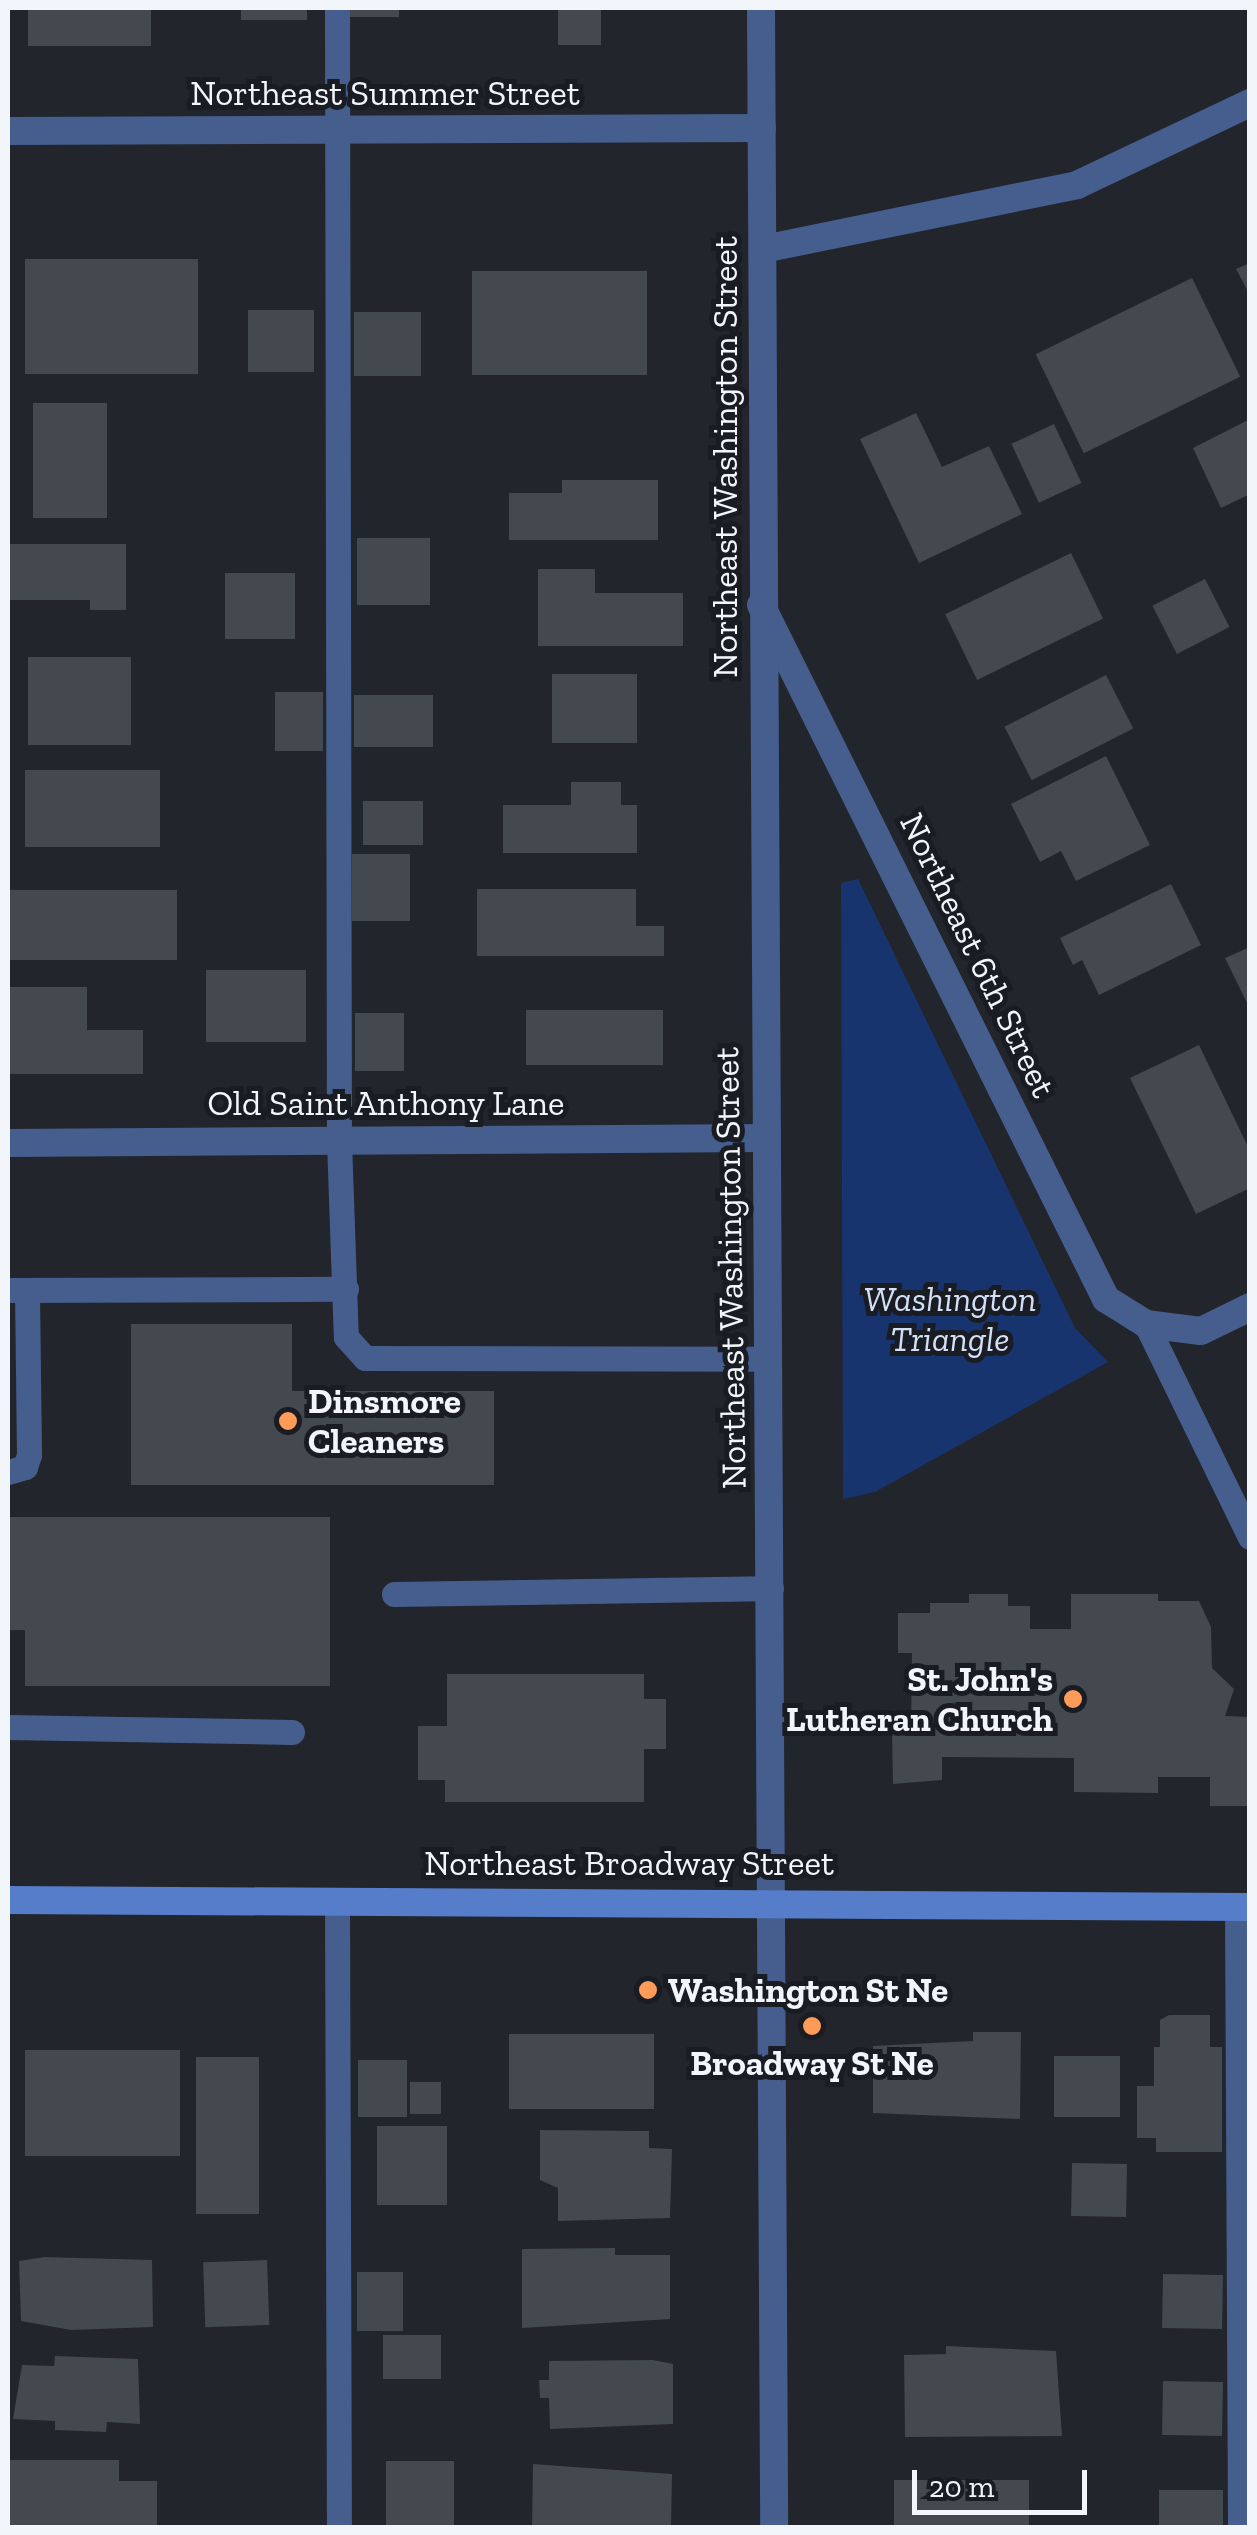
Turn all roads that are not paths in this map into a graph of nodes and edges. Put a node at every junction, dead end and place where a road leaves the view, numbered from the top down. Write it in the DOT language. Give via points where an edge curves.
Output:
graph roads {
  1 [pos="336,8"];
  2 [pos="761,8"];
  3 [pos="1250,103"];
  4 [pos="762,128"];
  5 [pos="337,130"];
  6 [pos="8,131"];
  7 [pos="763,249"];
  8 [pos="761,604"];
  9 [pos="766,1138"];
  10 [pos="339,1140"];
  11 [pos="8,1143"];
  12 [pos="346,1289"];
  13 [pos="17,1290"];
  14 [pos="1250,1307"];
  15 [pos="1146,1324"];
  16 [pos="768,1359"];
  17 [pos="8,1472"];
  18 [pos="1250,1537"];
  19 [pos="771,1588"];
  20 [pos="394,1594"];
  21 [pos="8,1727"];
  22 [pos="292,1732"];
  23 [pos="8,1900"];
  24 [pos="337,1900"];
  25 [pos="773,1900"];
  26 [pos="1243,1907"];
  27 [pos="340,2528"];
  28 [pos="774,2528"];
  29 [pos="1240,2528"];
  1 -- 5 [label="lane"];
  2 -- 4 [label="street, Northeast Washington Street"];
  3 -- 7 [label="street" via="1078,185"];
  4 -- 5 [label="street, Northeast Summer Street"];
  4 -- 7 [label="street, Northeast Washington Street"];
  5 -- 6 [label="street, Northeast Summer Street"];
  5 -- 10 [label="lane"];
  7 -- 8 [label="street, Northeast Washington Street"];
  8 -- 9 [label="street, Northeast Washington Street"];
  8 -- 15 [label="street, Northeast 6th Street" via="1106,1299"];
  9 -- 10 [label="street, Old Saint Anthony Lane"];
  9 -- 16 [label="street, Northeast Washington Street"];
  10 -- 11 [label="street, Old Saint Anthony Lane"];
  10 -- 12 [label="lane"];
  12 -- 13 [label="lane"];
  12 -- 16 [label="lane" via="346,1338 365,1358"];
  13 -- 17 [label="lane" via="29,1455 25,1466"];
  14 -- 15 [label="street" via="1201,1331"];
  15 -- 18 [label="lane"];
  16 -- 19 [label="street, Northeast Washington Street"];
  19 -- 20 [label="lane"];
  19 -- 25 [label="street, Northeast Washington Street"];
  21 -- 22 [label="lane"];
  23 -- 24 [label="main road, Northeast Broadway Street"];
  24 -- 25 [label="main road, Northeast Broadway Street"];
  24 -- 27 [label="lane"];
  25 -- 26 [label="main road, Northeast Broadway Street"];
  25 -- 28 [label="street, Northeast Washington Street"];
  26 -- 29 [label="lane"];
}
